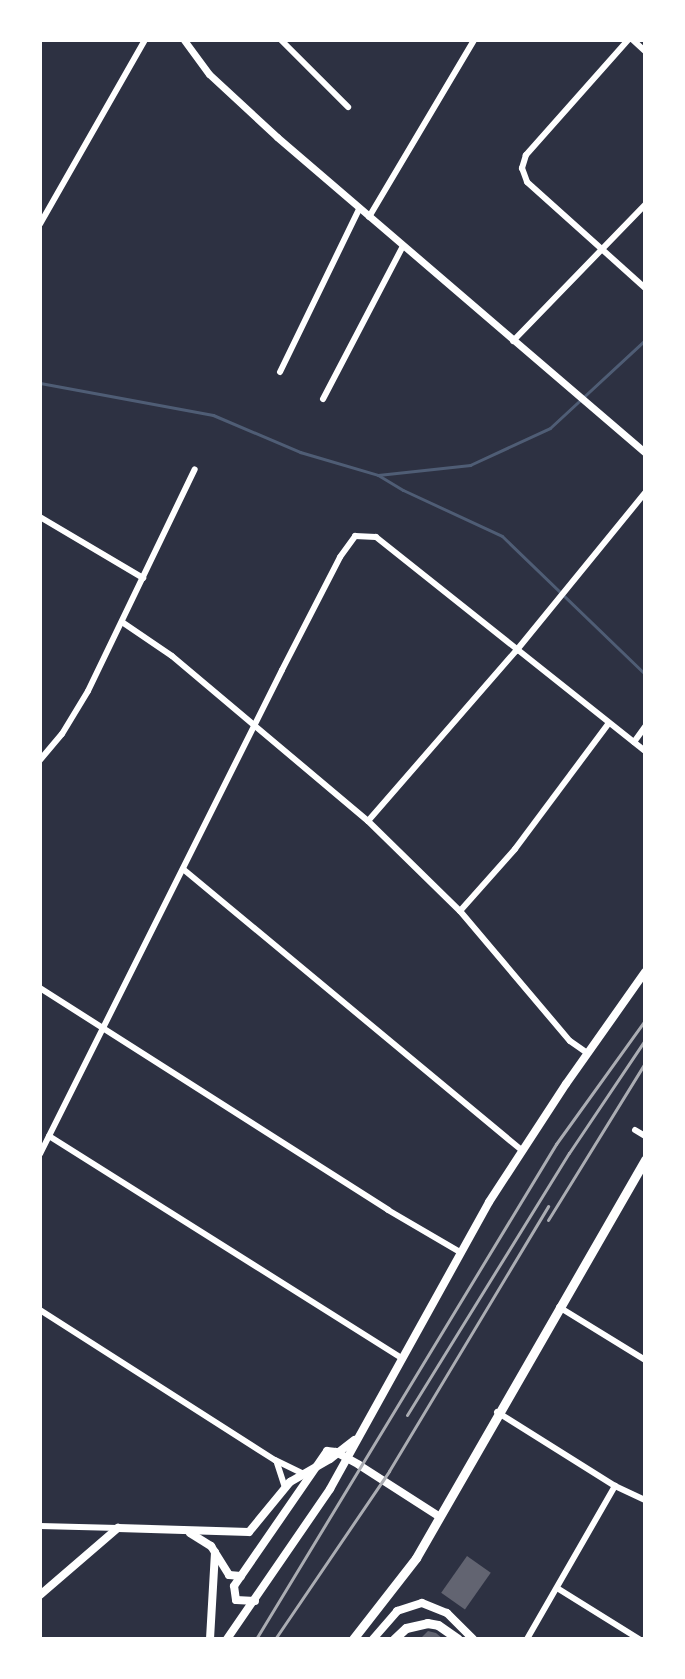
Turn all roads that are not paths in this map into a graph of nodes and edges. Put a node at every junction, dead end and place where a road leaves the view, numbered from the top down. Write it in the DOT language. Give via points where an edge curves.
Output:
graph roads {
  1 [pos="145,40"];
  2 [pos="184,40"];
  3 [pos="281,40"];
  4 [pos="474,40"];
  5 [pos="631,40"];
  6 [pos="645,51"];
  7 [pos="348,107"];
  8 [pos="645,205"];
  9 [pos="359,209"];
  10 [pos="369,217"];
  11 [pos="40,224"];
  12 [pos="403,246"];
  13 [pos="602,248"];
  14 [pos="645,288"];
  15 [pos="513,341"];
  16 [pos="280,372"];
  17 [pos="323,399"];
  18 [pos="645,452"];
  19 [pos="195,469"];
  20 [pos="645,493"];
  21 [pos="40,517"];
  22 [pos="143,578"];
  23 [pos="122,622"];
  24 [pos="516,651"];
  25 [pos="609,723"];
  26 [pos="256,726"];
  27 [pos="645,727"];
  28 [pos="634,742"];
  29 [pos="645,751"];
  30 [pos="40,760"];
  31 [pos="368,821"];
  32 [pos="183,869"];
  33 [pos="460,911"];
  34 [pos="645,972"];
  35 [pos="40,988"];
  36 [pos="101,1028"];
  37 [pos="587,1053"];
  38 [pos="635,1130"];
  39 [pos="49,1136"];
  40 [pos="645,1136"];
  41 [pos="522,1150"];
  42 [pos="40,1154"];
  43 [pos="645,1159"];
  44 [pos="460,1252"];
  45 [pos="559,1307"];
  46 [pos="40,1310"];
  47 [pos="402,1358"];
  48 [pos="645,1360"];
  49 [pos="497,1412"];
  50 [pos="358,1437"];
  51 [pos="275,1460"];
  52 [pos="304,1474"];
  53 [pos="615,1486"];
  54 [pos="285,1487"];
  55 [pos="645,1500"];
  56 [pos="440,1517"];
  57 [pos="40,1526"];
  58 [pos="118,1528"];
  59 [pos="189,1533"];
  60 [pos="215,1552"];
  61 [pos="241,1576"];
  62 [pos="557,1588"];
  63 [pos="40,1595"];
  64 [pos="256,1601"];
  65 [pos="210,1639"];
  66 [pos="227,1639"];
  67 [pos="353,1639"];
  68 [pos="373,1639"];
  69 [pos="394,1639"];
  70 [pos="458,1639"];
  71 [pos="473,1639"];
  72 [pos="527,1639"];
  73 [pos="639,1639"];
  1 -- 11 [label="street"];
  2 -- 9 [label="street" via="230,95"];
  3 -- 7 [label="street"];
  4 -- 10 [label="street"];
  5 -- 6 [label="street"];
  5 -- 13 [label="street" via="526,155 522,168 527,182"];
  8 -- 13 [label="street"];
  9 -- 10 [label="street"];
  9 -- 16 [label="street"];
  10 -- 12 [label="street"];
  12 -- 15 [label="street"];
  12 -- 17 [label="street"];
  13 -- 14 [label="street"];
  13 -- 15 [label="street"];
  15 -- 18 [label="street"];
  19 -- 22 [label="street"];
  20 -- 24 [label="street"];
  21 -- 22 [label="street"];
  22 -- 23 [label="street"];
  23 -- 26 [label="street"];
  23 -- 30 [label="street" via="62,734"];
  24 -- 25 [label="street"];
  24 -- 26 [label="street" via="376,537 355,536"];
  24 -- 31 [label="street"];
  25 -- 28 [label="street"];
  25 -- 33 [label="street" via="515,849"];
  26 -- 31 [label="street"];
  26 -- 32 [label="street"];
  27 -- 28 [label="street"];
  28 -- 29 [label="street"];
  31 -- 33 [label="street"];
  32 -- 36 [label="street"];
  32 -- 41 [label="street"];
  33 -- 37 [label="street" via="570,1041"];
  34 -- 37 [label="main road"];
  35 -- 36 [label="street"];
  36 -- 39 [label="street"];
  36 -- 44 [label="street"];
  37 -- 41 [label="main road"];
  38 -- 40 [label="street"];
  39 -- 42 [label="street"];
  39 -- 47 [label="street"];
  41 -- 44 [label="main road"];
  43 -- 45 [label="main road"];
  44 -- 47 [label="main road"];
  45 -- 48 [label="street"];
  45 -- 49 [label="main road"];
  46 -- 51 [label="street"];
  47 -- 50 [label="main road"];
  49 -- 53 [label="street"];
  49 -- 56 [label="main road"];
  50 -- 52 [label="main road"];
  50 -- 64 [label="main road"];
  51 -- 52 [label="street"];
  51 -- 54 [label="street"];
  52 -- 54 [label="main road"];
  53 -- 55 [label="street"];
  53 -- 62 [label="street"];
  54 -- 59 [label="main road" via="249,1532"];
  56 -- 61 [label="main road" via="327,1451"];
  56 -- 67 [label="main road" via="416,1558"];
  57 -- 58 [label="street"];
  58 -- 59 [label="main road"];
  58 -- 63 [label="main road"];
  59 -- 60 [label="main road"];
  60 -- 61 [label="main road" via="229,1575"];
  60 -- 65 [label="main road"];
  61 -- 64 [label="main road" via="234,1598"];
  62 -- 72 [label="street"];
  62 -- 73 [label="street"];
  64 -- 66 [label="main road"];
  68 -- 71 [label="main road" via="402,1608 417,1603 454,1619"];
  69 -- 70 [label="main road" via="406,1628 427,1623"];
}
